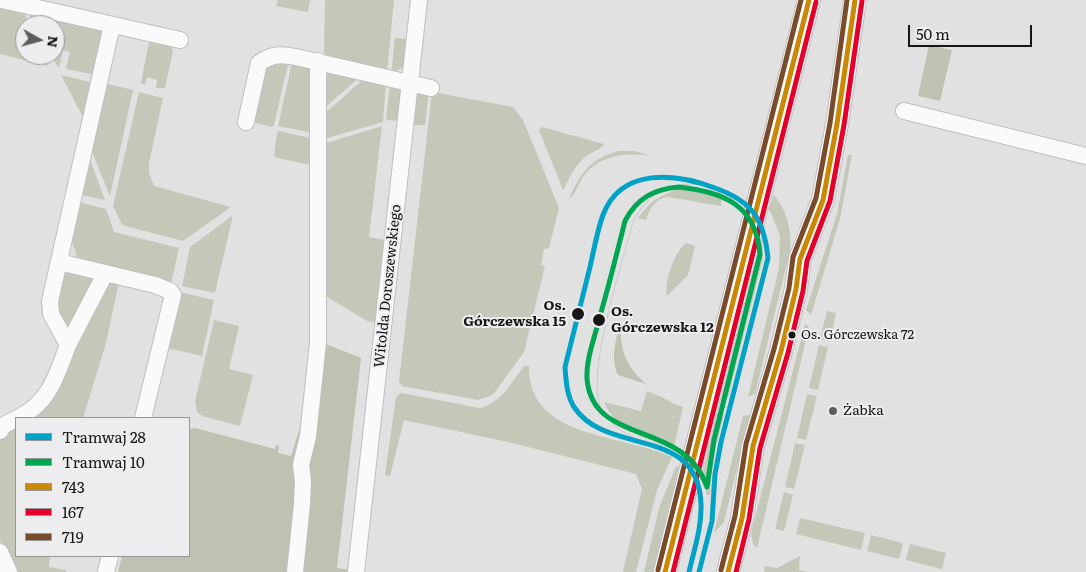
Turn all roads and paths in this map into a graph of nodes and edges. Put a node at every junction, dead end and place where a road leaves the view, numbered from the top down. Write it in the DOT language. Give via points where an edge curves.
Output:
graph roads {
  1 [pos="2,0"];
  2 [pos="419,0"];
  3 [pos="809,0"];
  4 [pos="855,0"];
  5 [pos="112,25"];
  6 [pos="180,40"];
  7 [pos="318,61"];
  8 [pos="410,84"];
  9 [pos="431,88"];
  10 [pos="904,111"];
  11 [pos="246,122"];
  12 [pos="1086,156"];
  13 [pos="59,262"];
  14 [pos="105,274"];
  15 [pos="68,344"];
  16 [pos="20,417"];
  17 [pos="143,417"];
  18 [pos="15,420"];
  19 [pos="0,431"];
  20 [pos="0,552"];
  21 [pos="110,557"];
  22 [pos="9,572"];
  23 [pos="106,572"];
  24 [pos="295,572"];
  25 [pos="356,572"];
  26 [pos="664,572"];
  27 [pos="728,572"];
  1 -- 5 [label="street"];
  2 -- 8 [label="street, Witolda Doroszewskiego"];
  3 -- 26 [label="main road"];
  4 -- 27 [label="main road" via="823,200 800,259 781,351 753,446 742,518"];
  5 -- 6 [label="street"];
  5 -- 13 [label="street"];
  7 -- 8 [label="street"];
  7 -- 11 [label="street" via="280,54 259,63"];
  7 -- 24 [label="street" via="318,343 308,436 301,465 302,504"];
  8 -- 9 [label="street"];
  8 -- 25 [label="street, Witolda Doroszewskiego"];
  10 -- 12 [label="street"];
  13 -- 14 [label="street"];
  13 -- 15 [label="street" via="50,314"];
  14 -- 15 [label="street"];
  14 -- 17 [label="street" via="165,288 173,294"];
  15 -- 16 [label="street" via="53,384 41,403"];
  18 -- 19 [label="street"];
  20 -- 22 [label="street"];
  21 -- 23 [label="street"];
}
